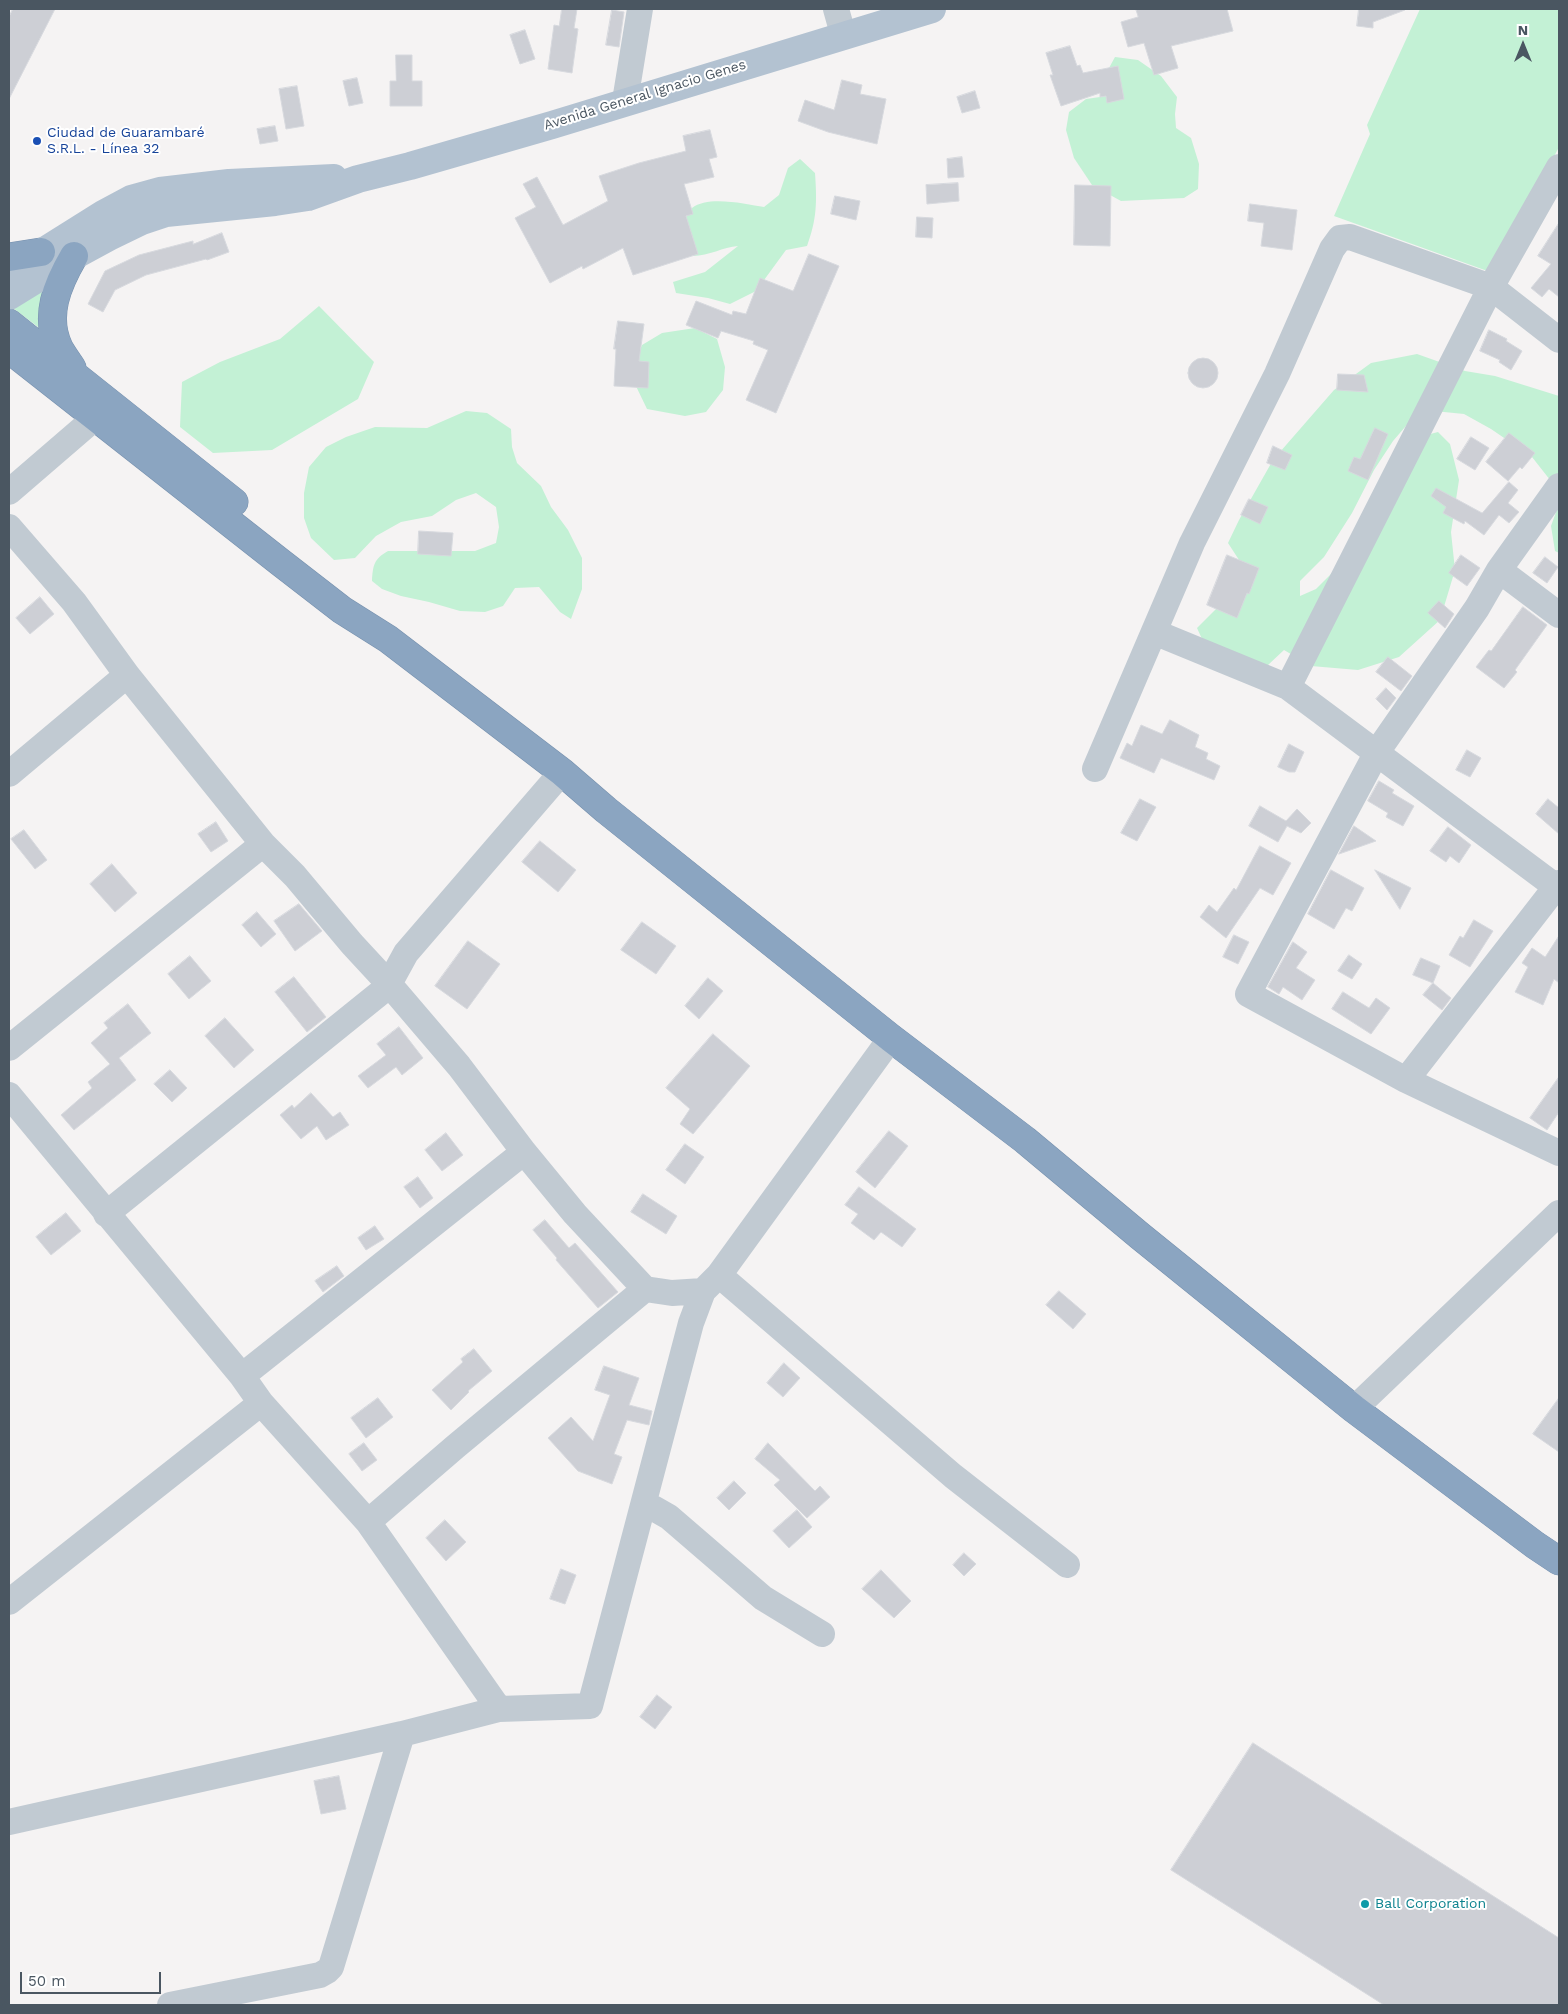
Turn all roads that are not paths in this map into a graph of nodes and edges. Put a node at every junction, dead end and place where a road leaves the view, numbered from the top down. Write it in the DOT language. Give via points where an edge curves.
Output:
graph roads {
  1 [pos="640,9"];
  2 [pos="932,9"];
  3 [pos="840,22"];
  4 [pos="626,101"];
  5 [pos="1559,167"];
  6 [pos="358,179"];
  7 [pos="41,252"];
  8 [pos="9,256"];
  9 [pos="74,256"];
  10 [pos="9,273"];
  11 [pos="1491,287"];
  12 [pos="9,296"];
  13 [pos="9,323"];
  14 [pos="1559,340"];
  15 [pos="9,349"];
  16 [pos="78,378"];
  17 [pos="96,417"];
  18 [pos="1559,486"];
  19 [pos="9,492"];
  20 [pos="9,526"];
  21 [pos="1499,570"];
  22 [pos="1559,615"];
  23 [pos="1154,632"];
  24 [pos="388,639"];
  25 [pos="127,675"];
  26 [pos="1288,687"];
  27 [pos="1377,752"];
  28 [pos="1095,769"];
  29 [pos="562,772"];
  30 [pos="9,774"];
  31 [pos="263,844"];
  32 [pos="1558,886"];
  33 [pos="389,984"];
  34 [pos="891,1038"];
  35 [pos="9,1048"];
  36 [pos="1406,1080"];
  37 [pos="9,1096"];
  38 [pos="524,1152"];
  39 [pos="1559,1153"];
  40 [pos="1559,1213"];
  41 [pos="106,1214"];
  42 [pos="711,1283"];
  43 [pos="644,1289"];
  44 [pos="242,1376"];
  45 [pos="261,1403"];
  46 [pos="1354,1409"];
  47 [pos="644,1506"];
  48 [pos="368,1522"];
  49 [pos="1559,1561"];
  50 [pos="1067,1565"];
  51 [pos="9,1602"];
  52 [pos="822,1634"];
  53 [pos="499,1709"];
  54 [pos="402,1734"];
  55 [pos="9,1822"];
  56 [pos="170,2005"];
  1 -- 4 [label="street"];
  2 -- 3 [label="main road, Avenida General Ignacio Genes"];
  3 -- 4 [label="main road, Avenida General Ignacio Genes"];
  4 -- 6 [label="main road, Avenida General Ignacio Genes" via="420,164"];
  5 -- 11 [label="street"];
  6 -- 7 [label="main road, Avenida General Ignacio Genes" via="229,183 160,191 131,200 103,214"];
  6 -- 9 [label="main road, Avenida General Ignacio Genes" via="308,197 166,213 142,221"];
  7 -- 8 [label="highway"];
  7 -- 10 [label="main road, Avenida General Ignacio Genes"];
  9 -- 12 [label="main road, Avenida General Ignacio Genes"];
  9 -- 16 [label="highway" via="53,302 59,348"];
  11 -- 14 [label="street"];
  11 -- 23 [label="street" via="1350,237 1340,238 1332,249 1277,374 1192,543"];
  11 -- 26 [label="street"];
  13 -- 16 [label="highway"];
  15 -- 17 [label="highway"];
  16 -- 24 [label="highway" via="256,520 354,604"];
  17 -- 19 [label="street"];
  17 -- 24 [label="highway" via="342,610"];
  18 -- 21 [label="street"];
  20 -- 25 [label="street" via="74,602"];
  21 -- 22 [label="street"];
  21 -- 27 [label="street" via="1477,608"];
  23 -- 26 [label="street"];
  23 -- 28 [label="street"];
  24 -- 29 [label="highway"];
  25 -- 30 [label="street"];
  25 -- 31 [label="street"];
  26 -- 27 [label="street"];
  27 -- 32 [label="street"];
  27 -- 36 [label="street" via="1248,994"];
  29 -- 33 [label="street" via="406,953"];
  29 -- 34 [label="highway"];
  31 -- 33 [label="street"];
  31 -- 35 [label="street"];
  32 -- 36 [label="street"];
  33 -- 38 [label="street" via="459,1066"];
  33 -- 41 [label="street"];
  34 -- 42 [label="street"];
  34 -- 46 [label="highway" via="1025,1140"];
  36 -- 39 [label="street"];
  37 -- 41 [label="street"];
  38 -- 43 [label="street"];
  38 -- 44 [label="street"];
  40 -- 46 [label="street"];
  41 -- 44 [label="street"];
  42 -- 43 [label="street" via="672,1293"];
  42 -- 47 [label="street" via="692,1323"];
  42 -- 50 [label="street"];
  43 -- 48 [label="street"];
  44 -- 45 [label="street"];
  45 -- 48 [label="street"];
  45 -- 51 [label="street"];
  46 -- 49 [label="highway"];
  47 -- 52 [label="street" via="669,1517 762,1598"];
  47 -- 53 [label="street" via="590,1706"];
  48 -- 53 [label="street"];
  53 -- 54 [label="street"];
  54 -- 55 [label="street"];
  54 -- 56 [label="street" via="327,1971"];
}
